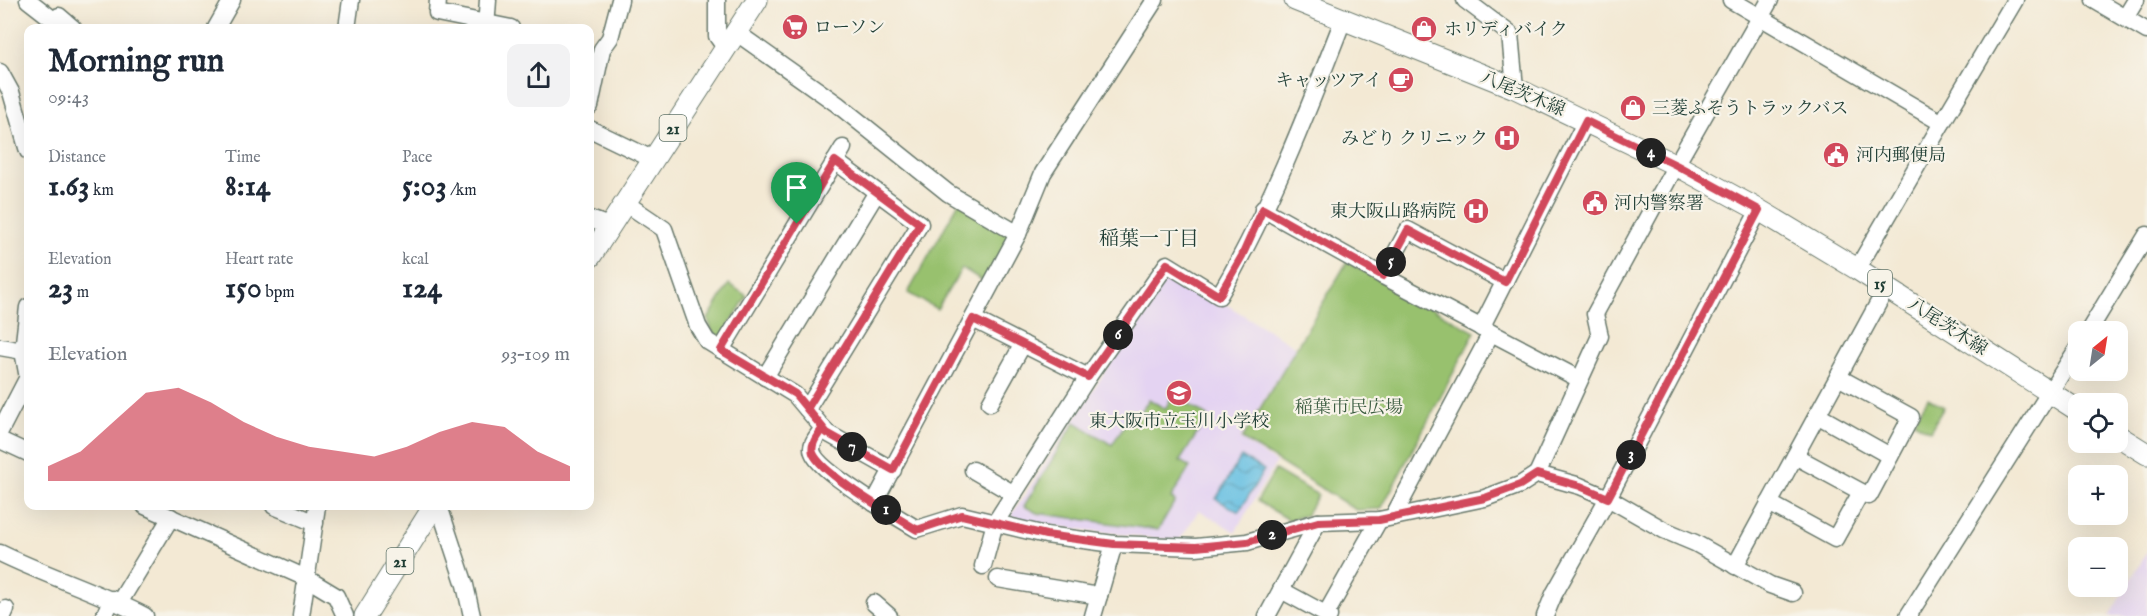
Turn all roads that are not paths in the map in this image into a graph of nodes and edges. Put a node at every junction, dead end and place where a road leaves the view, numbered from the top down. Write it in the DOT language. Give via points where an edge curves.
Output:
graph roads {
  1 [pos="28,0"];
  2 [pos="232,0"];
  3 [pos="351,0"];
  4 [pos="438,0"];
  5 [pos="488,0"];
  6 [pos="620,0"];
  7 [pos="717,0"];
  8 [pos="757,0"];
  9 [pos="1155,0"];
  10 [pos="1295,0"];
  11 [pos="1465,0"];
  12 [pos="1731,0"];
  13 [pos="1770,0"];
  14 [pos="2015,0"];
  15 [pos="2094,0"];
  16 [pos="2136,0"];
  17 [pos="1760,18"];
  18 [pos="2125,18"];
  19 [pos="1343,20"];
  20 [pos="68,24"];
  21 [pos="218,24"];
  22 [pos="348,24"];
  23 [pos="478,24"];
  24 [pos="486,24"];
  25 [pos="2147,31"];
  26 [pos="731,41"];
  27 [pos="596,47"];
  28 [pos="594,67"];
  29 [pos="0,72"];
  30 [pos="1515,88"];
  31 [pos="1586,121"];
  32 [pos="1942,123"];
  33 [pos="594,131"];
  34 [pos="24,137"];
  35 [pos="651,159"];
  36 [pos="1676,165"];
  37 [pos="877,192"];
  38 [pos="624,202"];
  39 [pos="1263,209"];
  40 [pos="1759,210"];
  41 [pos="599,222"];
  42 [pos="1018,234"];
  43 [pos="2147,235"];
  44 [pos="594,241"];
  45 [pos="1857,269"];
  46 [pos="1383,276"];
  47 [pos="1505,282"];
  48 [pos="1887,287"];
  49 [pos="973,319"];
  50 [pos="2095,321"];
  51 [pos="1486,330"];
  52 [pos="24,342"];
  53 [pos="1023,344"];
  54 [pos="0,347"];
  55 [pos="721,350"];
  56 [pos="23,351"];
  57 [pos="24,356"];
  58 [pos="2068,364"];
  59 [pos="765,376"];
  60 [pos="1088,377"];
  61 [pos="1838,377"];
  62 [pos="1579,379"];
  63 [pos="24,386"];
  64 [pos="2051,393"];
  65 [pos="990,403"];
  66 [pos="2068,404"];
  67 [pos="807,409"];
  68 [pos="1817,415"];
  69 [pos="823,428"];
  70 [pos="0,432"];
  71 [pos="0,440"];
  72 [pos="2128,442"];
  73 [pos="24,451"];
  74 [pos="2147,454"];
  75 [pos="1795,456"];
  76 [pos="1890,456"];
  77 [pos="893,470"];
  78 [pos="973,470"];
  79 [pos="1537,474"];
  80 [pos="1861,492"];
  81 [pos="1014,494"];
  82 [pos="1608,498"];
  83 [pos="874,503"];
  84 [pos="1769,503"];
  85 [pos="154,510"];
  86 [pos="284,510"];
  87 [pos="317,510"];
  88 [pos="431,510"];
  89 [pos="440,510"];
  90 [pos="171,517"];
  91 [pos="1386,518"];
  92 [pos="1318,522"];
  93 [pos="315,523"];
  94 [pos="994,523"];
  95 [pos="1114,544"];
  96 [pos="0,553"];
  97 [pos="983,566"];
  98 [pos="1735,566"];
  99 [pos="306,578"];
  100 [pos="998,579"];
  101 [pos="1281,590"];
  102 [pos="1793,593"];
  103 [pos="1099,596"];
  104 [pos="116,601"];
  105 [pos="874,603"];
  106 [pos="1328,615"];
  107 [pos="104,616"];
  108 [pos="146,616"];
  109 [pos="301,616"];
  110 [pos="345,616"];
  111 [pos="365,616"];
  112 [pos="472,616"];
  113 [pos="889,616"];
  114 [pos="1093,616"];
  115 [pos="1267,616"];
  116 [pos="1545,616"];
  117 [pos="1908,616"];
  1 -- 20 [label="street" via="55,21 59,16"];
  2 -- 21 [label="street"];
  3 -- 22 [label="street"];
  4 -- 23 [label="street" via="437,13"];
  5 -- 24 [label="street"];
  6 -- 27 [label="street" via="610,38"];
  7 -- 26 [label="street" via="717,36"];
  8 -- 26 [label="main road, 21"];
  9 -- 42 [label="street" via="1043,173"];
  10 -- 19 [label="main road, 八尾茨木線 / 15"];
  11 -- 30 [label="street" via="1510,34"];
  12 -- 17 [label="street"];
  13 -- 17 [label="street"];
  14 -- 32 [label="street"];
  15 -- 18 [label="street"];
  16 -- 18 [label="street"];
  17 -- 32 [label="street"];
  17 -- 36 [label="street"];
  18 -- 25 [label="street"];
  19 -- 30 [label="main road, 八尾茨木線 / 15"];
  19 -- 39 [label="street"];
  26 -- 35 [label="main road, 21"];
  26 -- 42 [label="street" via="837,104 948,193"];
  27 -- 28 [label="street"];
  29 -- 34 [label="street" via="11,92"];
  30 -- 31 [label="main road, 八尾茨木線 / 15"];
  31 -- 36 [label="main road, 八尾茨木線 / 15"];
  31 -- 47 [label="street"];
  32 -- 45 [label="street"];
  33 -- 35 [label="street"];
  35 -- 38 [label="main road, 21"];
  36 -- 40 [label="main road, 八尾茨木線 / 15"];
  36 -- 62 [label="street" via="1595,314 1600,336"];
  37 -- 55 [label="street" via="839,155"];
  37 -- 59 [label="street"];
  37 -- 67 [label="street" via="920,224"];
  38 -- 41 [label="main road, 21"];
  38 -- 55 [label="street" via="664,229 698,326 706,341"];
  39 -- 46 [label="street"];
  39 -- 60 [label="street" via="1219,296 1167,264"];
  40 -- 45 [label="main road, 八尾茨木線 / 15"];
  40 -- 82 [label="street"];
  41 -- 44 [label="main road, 21"];
  42 -- 49 [label="street"];
  43 -- 50 [label="street"];
  45 -- 48 [label="main road, 八尾茨木線 / 15"];
  46 -- 47 [label="street" via="1408,230"];
  46 -- 51 [label="street"];
  47 -- 51 [label="street"];
  48 -- 61 [label="street"];
  48 -- 64 [label="main road, 八尾茨木線 / 15"];
  49 -- 53 [label="street"];
  49 -- 77 [label="street"];
  51 -- 62 [label="street"];
  51 -- 91 [label="street"];
  52 -- 56 [label="street"];
  53 -- 60 [label="street"];
  53 -- 65 [label="street"];
  54 -- 56 [label="street"];
  55 -- 59 [label="street"];
  56 -- 57 [label="street"];
  58 -- 64 [label="street"];
  59 -- 67 [label="street" via="795,394"];
  60 -- 81 [label="street"];
  61 -- 68 [label="street"];
  61 -- 76 [label="street" via="1911,417"];
  62 -- 79 [label="street"];
  63 -- 70 [label="street"];
  64 -- 66 [label="main road, 八尾茨木線 / 15"];
  64 -- 117 [label="street"];
  67 -- 69 [label="street"];
  68 -- 75 [label="street"];
  68 -- 76 [label="street"];
  69 -- 77 [label="street"];
  69 -- 83 [label="street" via="812,446 813,454 836,478"];
  71 -- 73 [label="street"];
  72 -- 74 [label="main road"];
  75 -- 80 [label="street"];
  75 -- 84 [label="street"];
  76 -- 80 [label="street" via="1869,496"];
  77 -- 83 [label="street"];
  78 -- 81 [label="street"];
  79 -- 82 [label="street"];
  79 -- 91 [label="street" via="1485,498"];
  80 -- 84 [label="street" via="1835,539"];
  81 -- 94 [label="street"];
  82 -- 98 [label="street"];
  82 -- 116 [label="street"];
  83 -- 94 [label="street" via="917,530 962,515"];
  84 -- 98 [label="street"];
  85 -- 90 [label="street"];
  86 -- 93 [label="street"];
  87 -- 93 [label="street"];
  88 -- 111 [label="main road, 21"];
  89 -- 112 [label="street"];
  90 -- 99 [label="street"];
  90 -- 104 [label="street"];
  91 -- 92 [label="street"];
  91 -- 106 [label="street"];
  92 -- 95 [label="street" via="1237,543 1196,547"];
  92 -- 101 [label="street"];
  93 -- 99 [label="street"];
  94 -- 95 [label="street"];
  94 -- 97 [label="street"];
  95 -- 103 [label="street"];
  96 -- 104 [label="street"];
  98 -- 102 [label="street"];
  99 -- 109 [label="street"];
  99 -- 110 [label="street" via="336,596"];
  100 -- 103 [label="street"];
  101 -- 106 [label="street"];
  101 -- 115 [label="street"];
  103 -- 114 [label="street"];
  104 -- 107 [label="street"];
  104 -- 108 [label="street"];
  105 -- 113 [label="street"];
}
